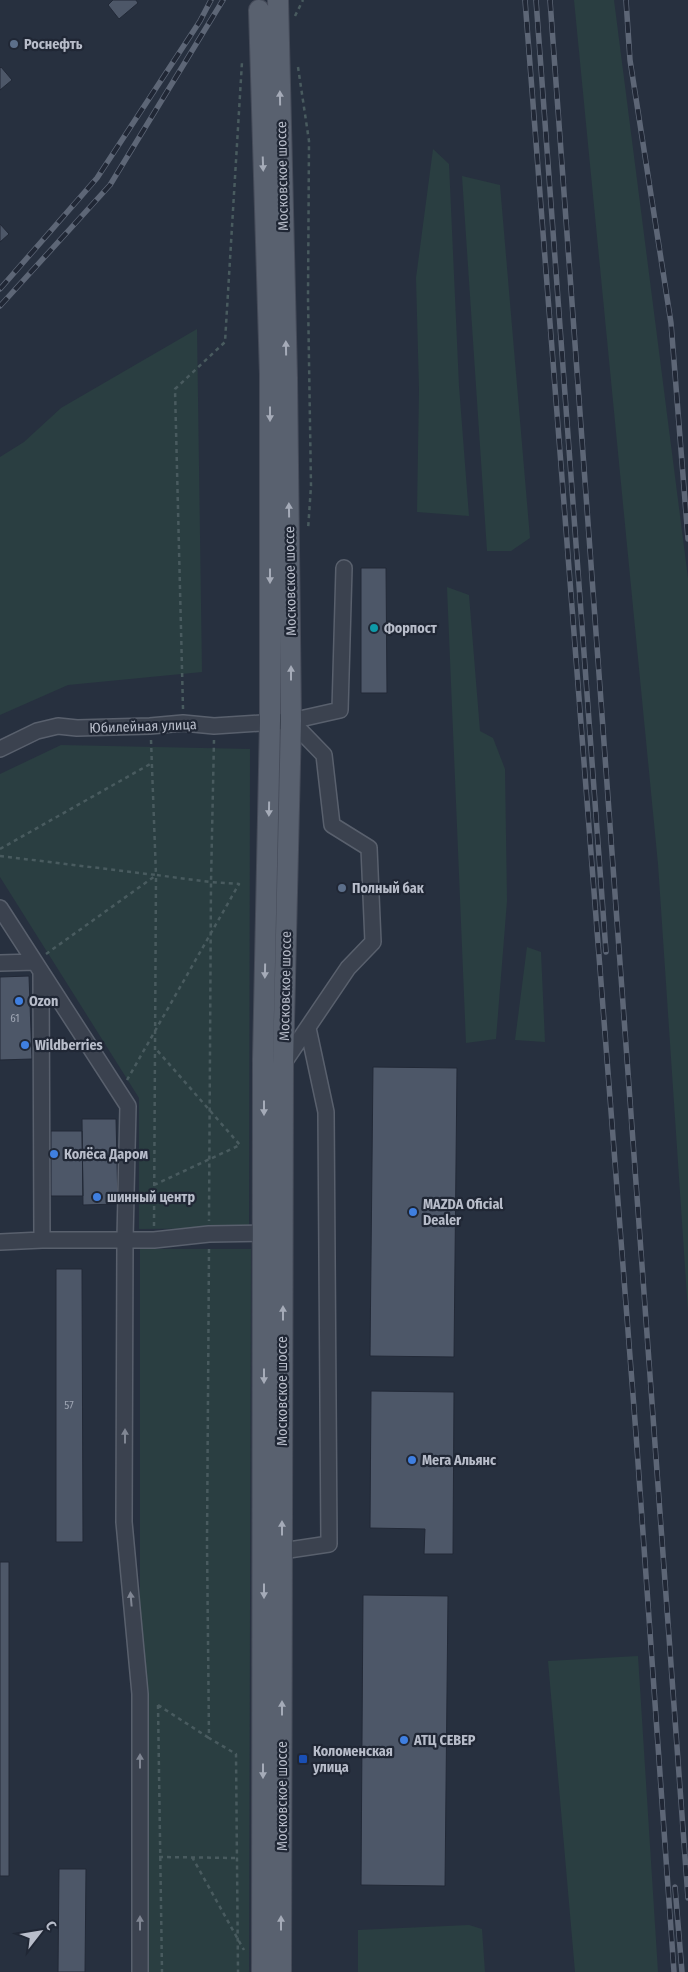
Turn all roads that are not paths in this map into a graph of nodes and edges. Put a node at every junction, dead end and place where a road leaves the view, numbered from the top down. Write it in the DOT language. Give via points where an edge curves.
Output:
graph roads {
  1 [pos="278,0"];
  2 [pos="259,10"];
  3 [pos="344,568"];
  4 [pos="291,721"];
  5 [pos="270,722"];
  6 [pos="0,749"];
  7 [pos="0,908"];
  8 [pos="0,963"];
  9 [pos="38,967"];
  10 [pos="308,1028"];
  11 [pos="283,1064"];
  12 [pos="264,1233"];
  13 [pos="125,1239"];
  14 [pos="42,1240"];
  15 [pos="0,1242"];
  16 [pos="282,1551"];
  17 [pos="140,1972"];
  18 [pos="262,1972"];
  19 [pos="281,1972"];
  4 -- 1 [label="main road, Московское шоссе, one-way"];
  2 -- 5 [label="main road, Московское шоссе, one-way" via="270,375"];
  3 -- 4 [label="street, Юбилейная улица" via="340,710"];
  4 -- 5 [label="street, Юбилейная улица"];
  4 -- 10 [label="street" via="324,756 332,825 369,848 373,942 348,968"];
  4 -- 11 [label="main road, Московское шоссе"];
  5 -- 6 [label="street, Юбилейная улица" via="214,726 183,723 58,726 37,731"];
  5 -- 12 [label="main road, Московское шоссе, one-way" via="263,1059"];
  7 -- 9 [label="street"];
  8 -- 9 [label="street"];
  9 -- 13 [label="street" via="128,1106"];
  9 -- 14 [label="street"];
  10 -- 11 [label="street"];
  10 -- 16 [label="street" via="326,1112 329,1544"];
  16 -- 11 [label="main road, Московское шоссе, one-way"];
  12 -- 13 [label="street"];
  12 -- 18 [label="main road, Московское шоссе, one-way"];
  13 -- 14 [label="street"];
  17 -- 13 [label="street, one-way" via="140,1694 124,1522"];
  14 -- 15 [label="street"];
  19 -- 16 [label="main road, Московское шоссе, one-way"];
}
